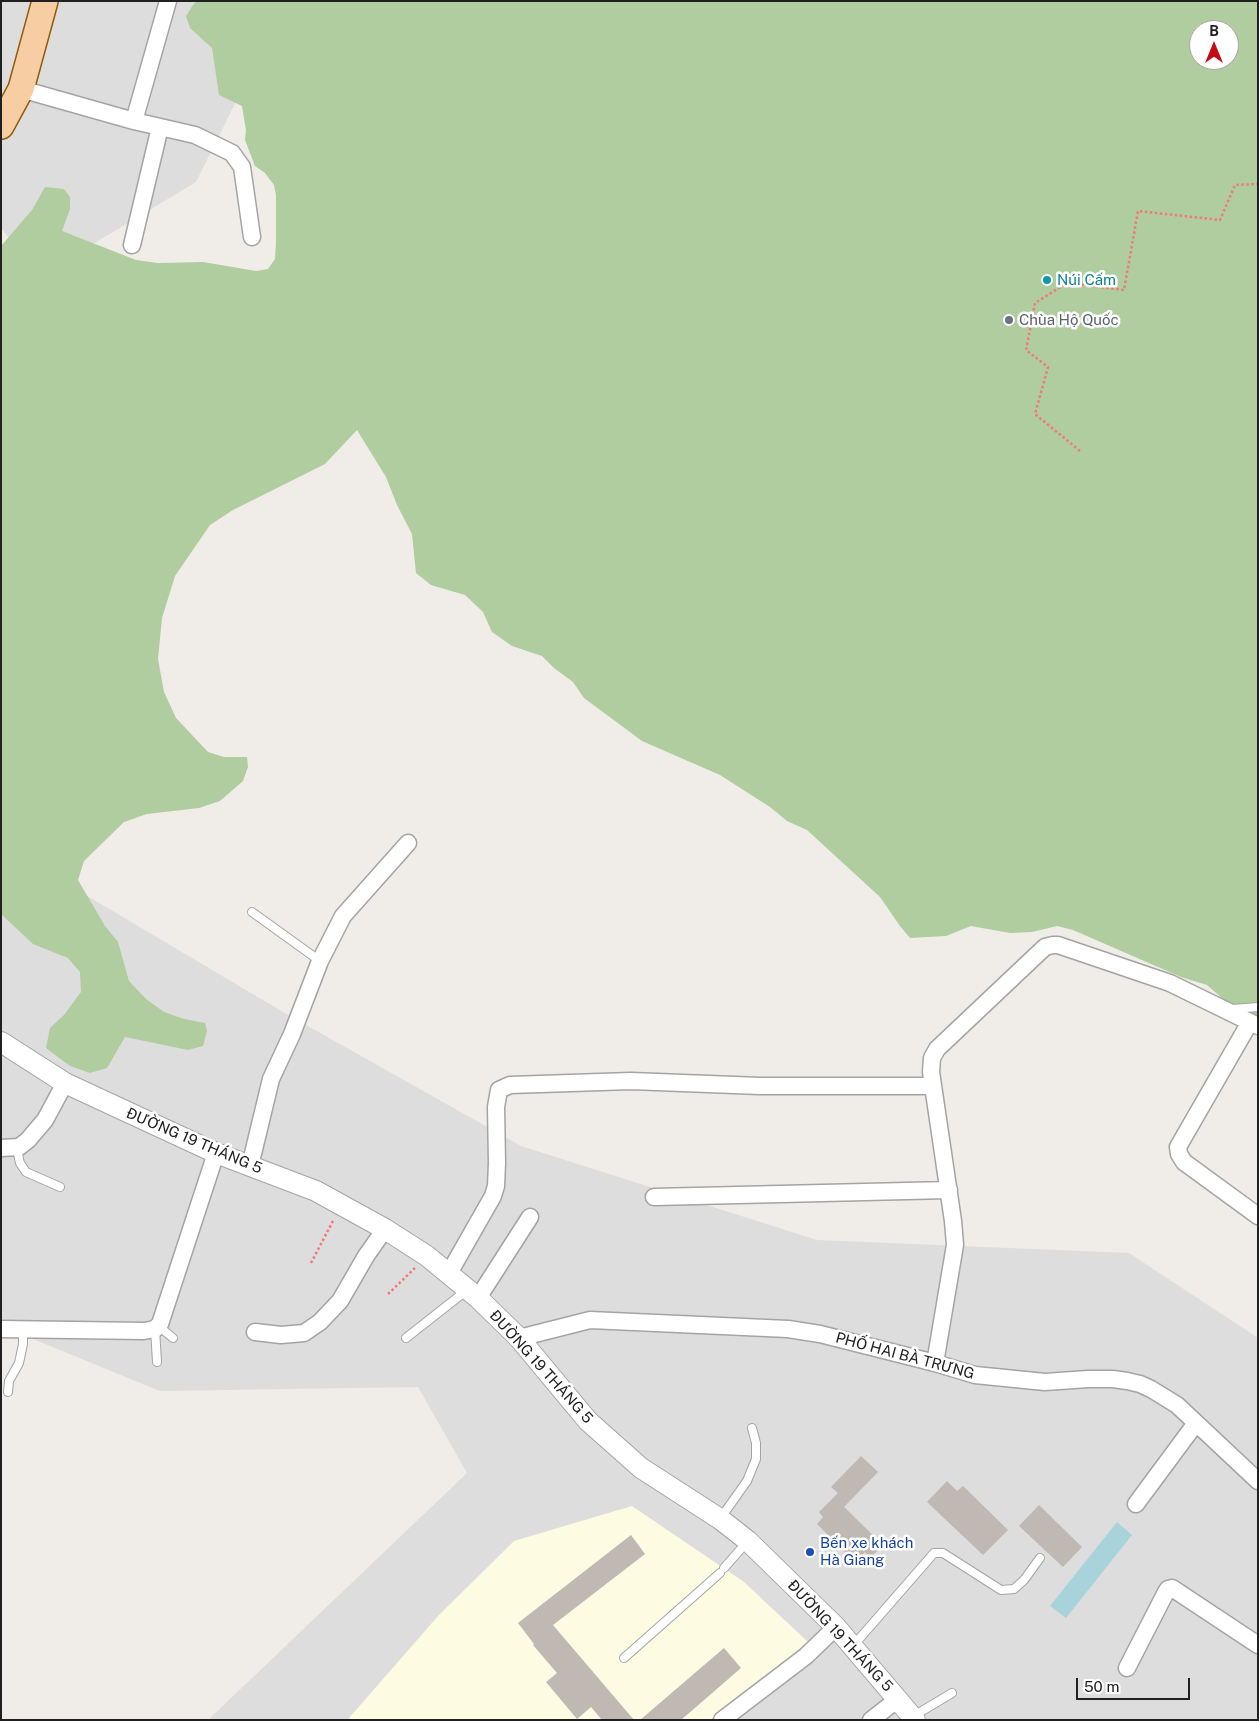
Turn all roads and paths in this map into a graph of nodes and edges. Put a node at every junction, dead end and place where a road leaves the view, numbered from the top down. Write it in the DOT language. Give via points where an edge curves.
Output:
graph roads {
  1 [pos="45,1"];
  2 [pos="168,1"];
  3 [pos="21,89"];
  4 [pos="134,121"];
  5 [pos="1,126"];
  6 [pos="160,127"];
  7 [pos="1258,184"];
  8 [pos="252,236"];
  9 [pos="132,245"];
  10 [pos="1080,451"];
  11 [pos="408,843"];
  12 [pos="252,912"];
  13 [pos="320,961"];
  14 [pos="1258,1007"];
  15 [pos="1225,1010"];
  16 [pos="1254,1024"];
  17 [pos="1,1042"];
  18 [pos="65,1083"];
  19 [pos="934,1086"];
  20 [pos="19,1147"];
  21 [pos="1,1148"];
  22 [pos="216,1153"];
  23 [pos="250,1166"];
  24 [pos="60,1187"];
  25 [pos="949,1190"];
  26 [pos="654,1197"];
  27 [pos="342,1205"];
  28 [pos="1258,1216"];
  29 [pos="530,1217"];
  30 [pos="385,1229"];
  31 [pos="427,1256"];
  32 [pos="311,1263"];
  33 [pos="448,1275"];
  34 [pos="388,1294"];
  35 [pos="472,1294"];
  36 [pos="157,1326"];
  37 [pos="1,1328"];
  38 [pos="23,1329"];
  39 [pos="255,1332"];
  40 [pos="172,1338"];
  41 [pos="406,1338"];
  42 [pos="519,1338"];
  43 [pos="157,1362"];
  44 [pos="935,1363"];
  45 [pos="8,1392"];
  46 [pos="1196,1423"];
  47 [pos="752,1428"];
  48 [pos="1258,1481"];
  49 [pos="1136,1504"];
  50 [pos="720,1519"];
  51 [pos="748,1541"];
  52 [pos="1040,1558"];
  53 [pos="836,1627"];
  54 [pos="1258,1645"];
  55 [pos="853,1646"];
  56 [pos="624,1658"];
  57 [pos="1127,1668"];
  58 [pos="952,1693"];
  59 [pos="898,1699"];
  60 [pos="914,1718"];
  61 [pos="722,1720"];
  62 [pos="871,1720"];
  1 -- 3 [label="main road"];
  2 -- 4 [label="street"];
  3 -- 4 [label="street"];
  3 -- 5 [label="main road"];
  4 -- 6 [label="street"];
  6 -- 8 [label="street" via="195,135 232,153 242,167"];
  6 -- 9 [label="street"];
  7 -- 10 [label="path" via="1235,185 1220,220 1138,211 1124,290 1066,283 1035,303 1026,350 1048,367 1035,414"];
  11 -- 13 [label="street" via="343,916"];
  12 -- 13 [label="lane"];
  13 -- 23 [label="street" via="271,1080"];
  14 -- 15 [label="lane"];
  15 -- 16 [label="street"];
  15 -- 19 [label="street" via="1164,981 1058,945 1045,947 937,1049 932,1058"];
  16 -- 28 [label="street" via="1178,1147 1184,1162"];
  17 -- 18 [label="street, ĐƯỜNG 19 THÁNG 5"];
  18 -- 20 [label="street" via="45,1120"];
  18 -- 22 [label="street, ĐƯỜNG 19 THÁNG 5"];
  19 -- 25 [label="street"];
  19 -- 33 [label="street" via="760,1086 631,1081 510,1085 499,1090 496,1107 497,1163 493,1196"];
  20 -- 21 [label="street"];
  20 -- 24 [label="lane" via="20,1164 26,1172"];
  22 -- 23 [label="street, ĐƯỜNG 19 THÁNG 5"];
  22 -- 36 [label="street"];
  23 -- 27 [label="street, ĐƯỜNG 19 THÁNG 5" via="316,1191"];
  25 -- 26 [label="street"];
  25 -- 44 [label="street" via="955,1245"];
  27 -- 30 [label="street, ĐƯỜNG 19 THÁNG 5"];
  27 -- 32 [label="path"];
  29 -- 35 [label="street"];
  30 -- 31 [label="street, ĐƯỜNG 19 THÁNG 5"];
  30 -- 39 [label="street" via="340,1301 320,1322 304,1333"];
  31 -- 33 [label="street, ĐƯỜNG 19 THÁNG 5"];
  31 -- 34 [label="path"];
  33 -- 35 [label="street, ĐƯỜNG 19 THÁNG 5"];
  35 -- 41 [label="lane"];
  35 -- 42 [label="street, ĐƯỜNG 19 THÁNG 5"];
  36 -- 38 [label="street" via="144,1331"];
  36 -- 40 [label="lane"];
  36 -- 43 [label="lane"];
  37 -- 38 [label="street"];
  38 -- 45 [label="lane" via="19,1363 9,1381"];
  42 -- 44 [label="street, PHỐ HAI BÀ TRƯNG" via="590,1320 788,1329"];
  42 -- 50 [label="street, ĐƯỜNG 19 THÁNG 5" via="588,1421 641,1468"];
  44 -- 46 [label="street, PHỐ HAI BÀ TRƯNG" via="975,1375 1024,1381 1113,1379 1140,1384 1166,1398"];
  46 -- 48 [label="street, PHỐ HAI BÀ TRƯNG"];
  46 -- 49 [label="street"];
  47 -- 50 [label="lane" via="756,1459 747,1482"];
  50 -- 51 [label="street, ĐƯỜNG 19 THÁNG 5"];
  51 -- 53 [label="street, ĐƯỜNG 19 THÁNG 5"];
  51 -- 56 [label="lane" via="722,1571"];
  52 -- 55 [label="lane" via="1014,1589 1001,1590 944,1553 934,1553"];
  53 -- 55 [label="street, ĐƯỜNG 19 THÁNG 5"];
  53 -- 61 [label="street" via="806,1656"];
  54 -- 57 [label="street" via="1172,1588 1166,1592"];
  55 -- 59 [label="street, ĐƯỜNG 19 THÁNG 5"];
  58 -- 60 [label="lane"];
  59 -- 60 [label="street, ĐƯỜNG 19 THÁNG 5"];
  59 -- 62 [label="street"];
}
